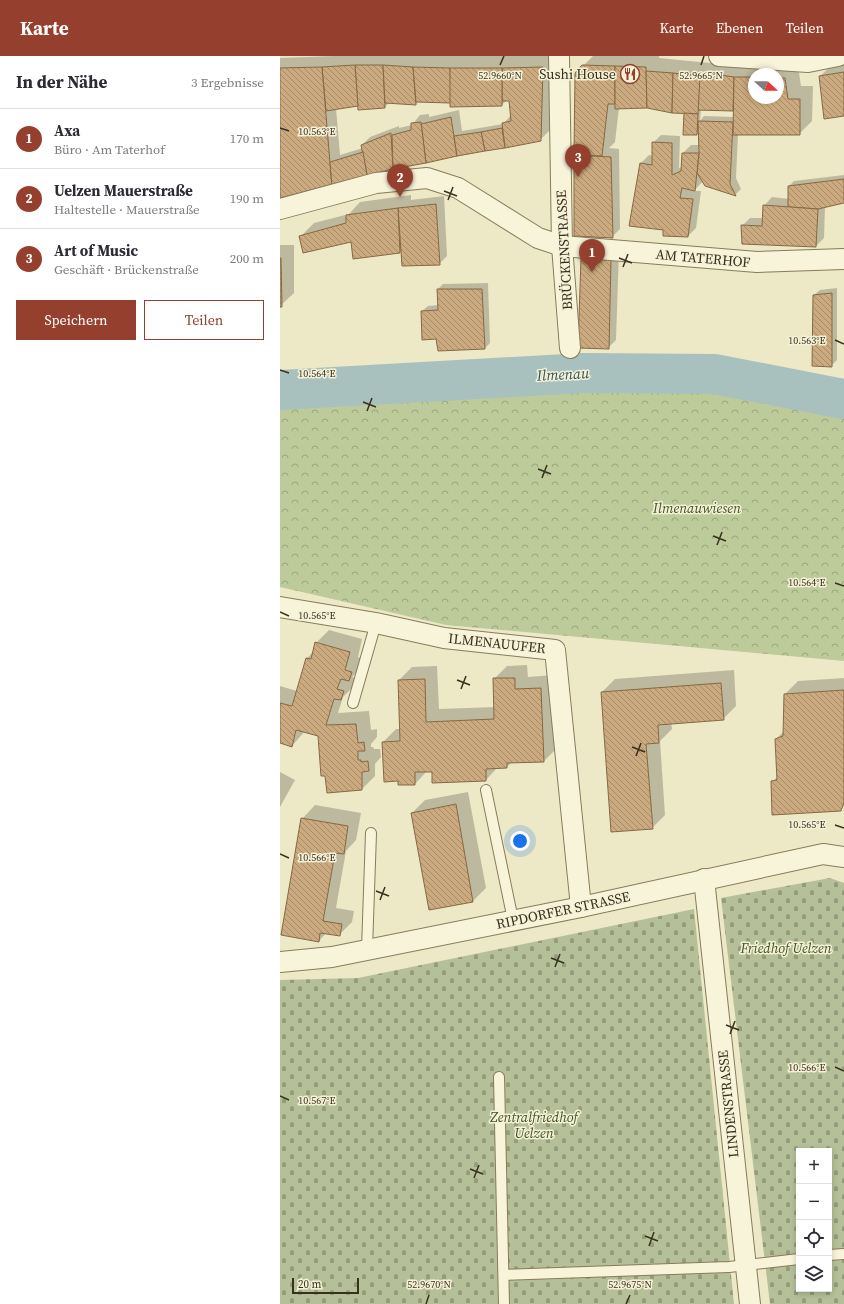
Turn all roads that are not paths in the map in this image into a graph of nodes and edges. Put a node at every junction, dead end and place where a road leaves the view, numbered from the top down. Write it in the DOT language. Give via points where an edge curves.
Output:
graph roads {
  1 [pos="559,56"];
  2 [pos="719,56"];
  3 [pos="838,56"];
  4 [pos="280,209"];
  5 [pos="562,246"];
  6 [pos="844,259"];
  7 [pos="570,348"];
  8 [pos="280,607"];
  9 [pos="376,623"];
  10 [pos="353,703"];
  11 [pos="486,790"];
  12 [pos="371,833"];
  13 [pos="844,857"];
  14 [pos="704,879"];
  15 [pos="581,907"];
  16 [pos="513,920"];
  17 [pos="367,949"];
  18 [pos="280,962"];
  19 [pos="499,1077"];
  20 [pos="844,1254"];
  21 [pos="832,1256"];
  22 [pos="796,1258"];
  23 [pos="745,1265"];
  24 [pos="504,1275"];
  25 [pos="504,1304"];
  26 [pos="750,1304"];
  1 -- 5 [label="street, BRÜCKENSTRASSE"];
  2 -- 3 [label="street" via="808,62"];
  4 -- 5 [label="street, AM TATERHOF" via="376,183 427,178 458,188 538,238"];
  5 -- 6 [label="street, AM TATERHOF" via="756,262"];
  5 -- 7 [label="street, BRÜCKENSTRASSE"];
  8 -- 9 [label="street, ILMENAUUFER"];
  9 -- 10 [label="lane"];
  9 -- 15 [label="street, ILMENAUUFER" via="444,638 555,650"];
  11 -- 16 [label="lane"];
  12 -- 17 [label="lane"];
  13 -- 14 [label="street, RIPDORFER STRASSE" via="823,854"];
  14 -- 15 [label="street, RIPDORFER STRASSE"];
  14 -- 23 [label="street, LINDENSTRASSE"];
  15 -- 16 [label="street, RIPDORFER STRASSE"];
  16 -- 17 [label="street, RIPDORFER STRASSE"];
  17 -- 18 [label="street, RIPDORFER STRASSE" via="332,957"];
  19 -- 24 [label="lane"];
  20 -- 21 [label="lane"];
  22 -- 23 [label="lane"];
  23 -- 24 [label="lane"];
  23 -- 26 [label="street, LINDENSTRASSE"];
  24 -- 25 [label="lane"];
}
